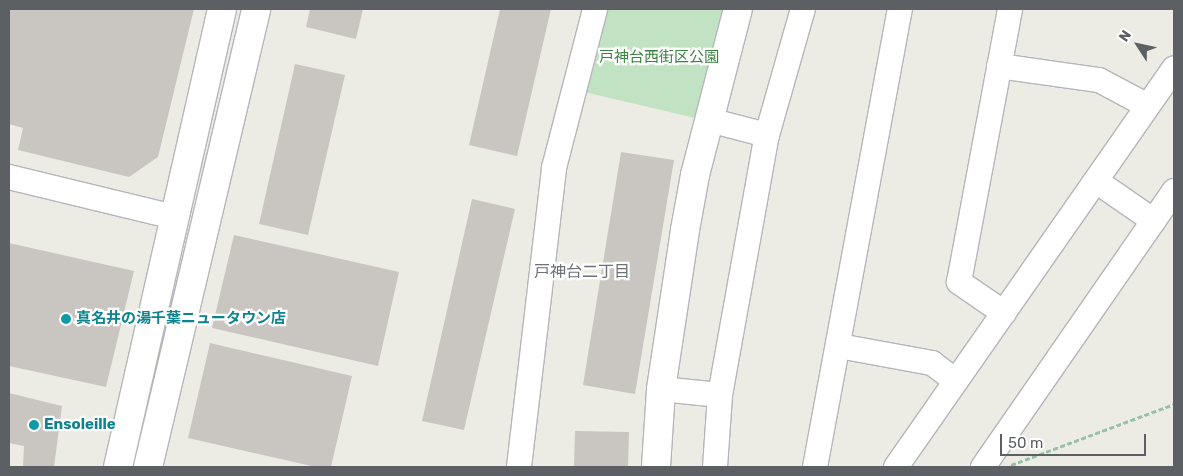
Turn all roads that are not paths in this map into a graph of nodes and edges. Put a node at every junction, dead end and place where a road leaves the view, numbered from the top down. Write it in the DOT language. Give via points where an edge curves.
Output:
graph roads {
  1 [pos="222,9"];
  2 [pos="256,9"];
  3 [pos="595,9"];
  4 [pos="738,9"];
  5 [pos="803,9"];
  6 [pos="900,9"];
  7 [pos="1010,9"];
  8 [pos="999,66"];
  9 [pos="1174,68"];
  10 [pos="1148,106"];
  11 [pos="709,120"];
  12 [pos="767,135"];
  13 [pos="9,177"];
  14 [pos="1096,181"];
  15 [pos="1174,191"];
  16 [pos="174,217"];
  17 [pos="1154,221"];
  18 [pos="1004,313"];
  19 [pos="839,346"];
  20 [pos="956,381"];
  21 [pos="661,389"];
  22 [pos="720,395"];
  23 [pos="118,467"];
  24 [pos="148,467"];
  25 [pos="519,467"];
  26 [pos="656,467"];
  27 [pos="715,467"];
  28 [pos="815,467"];
  29 [pos="896,467"];
  30 [pos="983,467"];
  1 -- 16 [label="street"];
  2 -- 24 [label="street"];
  3 -- 25 [label="street" via="554,168"];
  4 -- 11 [label="street"];
  5 -- 12 [label="street"];
  6 -- 19 [label="street"];
  7 -- 8 [label="street"];
  8 -- 10 [label="street" via="1099,80"];
  8 -- 18 [label="street" via="959,282"];
  9 -- 10 [label="street"];
  10 -- 14 [label="street"];
  11 -- 12 [label="street"];
  11 -- 21 [label="street" via="687,221"];
  12 -- 22 [label="street"];
  13 -- 16 [label="street"];
  14 -- 17 [label="street"];
  14 -- 18 [label="street"];
  15 -- 17 [label="street"];
  16 -- 23 [label="street"];
  17 -- 30 [label="street"];
  18 -- 20 [label="street"];
  19 -- 20 [label="street" via="932,362"];
  19 -- 28 [label="street"];
  20 -- 29 [label="street"];
  21 -- 22 [label="street"];
  21 -- 26 [label="street"];
  22 -- 27 [label="street"];
}
